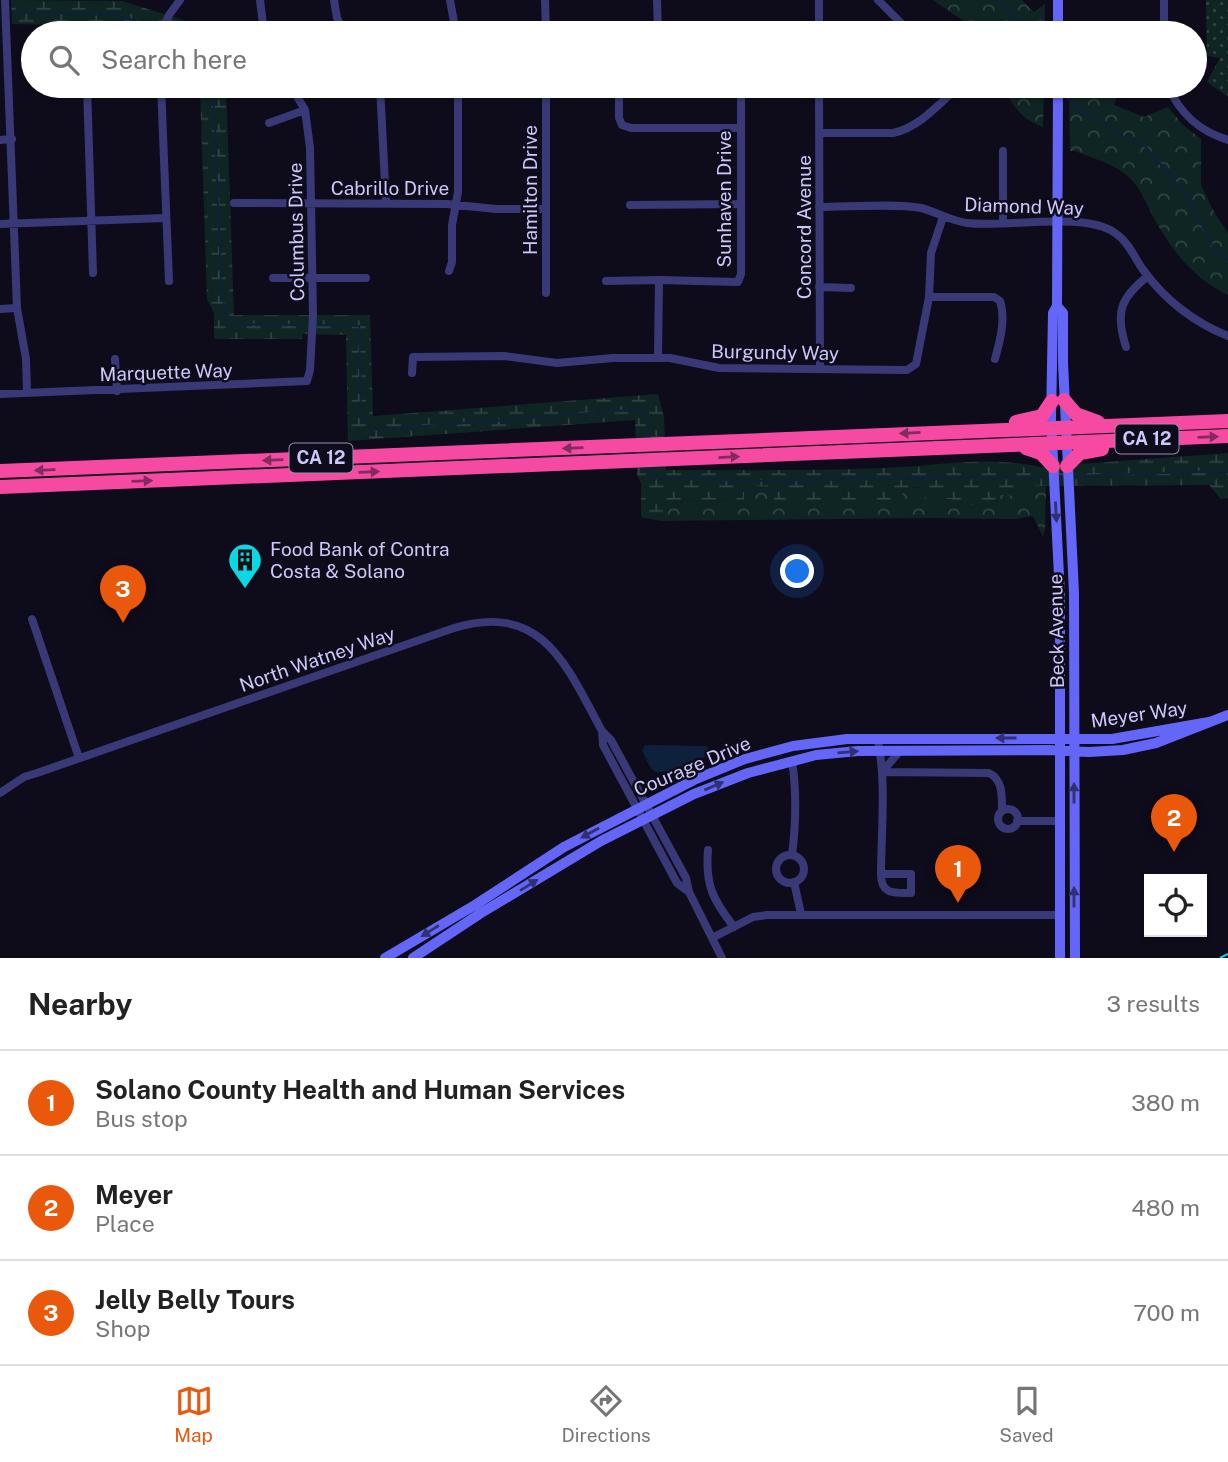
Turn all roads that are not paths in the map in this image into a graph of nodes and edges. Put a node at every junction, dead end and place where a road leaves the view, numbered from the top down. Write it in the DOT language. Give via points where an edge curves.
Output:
graph roads {
  1 [pos="5,0"];
  2 [pos="180,0"];
  3 [pos="260,0"];
  4 [pos="334,0"];
  5 [pos="450,0"];
  6 [pos="545,0"];
  7 [pos="657,0"];
  8 [pos="819,0"];
  9 [pos="878,0"];
  10 [pos="1058,0"];
  11 [pos="1164,0"];
  12 [pos="166,21"];
  13 [pos="263,21"];
  14 [pos="338,21"];
  15 [pos="454,21"];
  16 [pos="546,21"];
  17 [pos="658,21"];
  18 [pos="819,21"];
  19 [pos="900,21"];
  20 [pos="1058,21"];
  21 [pos="1164,21"];
  22 [pos="87,98"];
  23 [pos="161,98"];
  24 [pos="298,98"];
  25 [pos="381,98"];
  26 [pos="458,98"];
  27 [pos="546,98"];
  28 [pos="620,98"];
  29 [pos="741,98"];
  30 [pos="819,98"];
  31 [pos="946,98"];
  32 [pos="1058,98"];
  33 [pos="1175,98"];
  34 [pos="305,110"];
  35 [pos="269,123"];
  36 [pos="740,128"];
  37 [pos="819,133"];
  38 [pos="12,139"];
  39 [pos="0,140"];
  40 [pos="1228,140"];
  41 [pos="1003,151"];
  42 [pos="234,203"];
  43 [pos="386,203"];
  44 [pos="312,204"];
  45 [pos="455,204"];
  46 [pos="741,204"];
  47 [pos="630,205"];
  48 [pos="820,206"];
  49 [pos="546,209"];
  50 [pos="943,217"];
  51 [pos="166,218"];
  52 [pos="92,221"];
  53 [pos="1003,223"];
  54 [pos="1058,223"];
  55 [pos="0,224"];
  56 [pos="15,224"];
  57 [pos="449,271"];
  58 [pos="93,273"];
  59 [pos="1148,276"];
  60 [pos="273,278"];
  61 [pos="313,278"];
  62 [pos="366,278"];
  63 [pos="659,280"];
  64 [pos="169,281"];
  65 [pos="607,281"];
  66 [pos="819,287"];
  67 [pos="852,288"];
  68 [pos="546,293"];
  69 [pos="929,297"];
  70 [pos="18,308"];
  71 [pos="0,309"];
  72 [pos="1228,335"];
  73 [pos="1126,347"];
  74 [pos="658,358"];
  75 [pos="115,359"];
  76 [pos="995,359"];
  77 [pos="820,369"];
  78 [pos="412,373"];
  79 [pos="307,381"];
  80 [pos="117,391"];
  81 [pos="27,393"];
  82 [pos="0,394"];
  83 [pos="1058,401"];
  84 [pos="1228,421"];
  85 [pos="1113,425"];
  86 [pos="1059,428"];
  87 [pos="942,431"];
  88 [pos="1228,436"];
  89 [pos="1159,439"];
  90 [pos="1059,444"];
  91 [pos="1018,445"];
  92 [pos="1060,466"];
  93 [pos="0,471"];
  94 [pos="0,490"];
  95 [pos="32,619"];
  96 [pos="1228,715"];
  97 [pos="1209,722"];
  98 [pos="877,738"];
  99 [pos="1060,738"];
  100 [pos="1074,739"];
  101 [pos="881,751"];
  102 [pos="1060,751"];
  103 [pos="1074,751"];
  104 [pos="899,752"];
  105 [pos="79,758"];
  106 [pos="792,761"];
  107 [pos="883,772"];
  108 [pos="0,793"];
  109 [pos="642,806"];
  110 [pos="1003,810"];
  111 [pos="648,817"];
  112 [pos="1017,821"];
  113 [pos="1060,821"];
  114 [pos="708,850"];
  115 [pos="792,855"];
  116 [pos="881,874"];
  117 [pos="794,882"];
  118 [pos="478,909"];
  119 [pos="801,914"];
  120 [pos="1060,915"];
  121 [pos="734,927"];
  122 [pos="712,938"];
  123 [pos="385,958"];
  124 [pos="413,958"];
  125 [pos="722,958"];
  126 [pos="1060,958"];
  127 [pos="1075,958"];
  1 -- 38 [label="street"];
  2 -- 12 [label="street"];
  3 -- 13 [label="street"];
  4 -- 14 [label="street"];
  5 -- 15 [label="street"];
  6 -- 16 [label="street"];
  7 -- 17 [label="street"];
  8 -- 18 [label="street"];
  9 -- 19 [label="street"];
  10 -- 20 [label="street"];
  11 -- 21 [label="street"];
  22 -- 52 [label="street"];
  23 -- 51 [label="street"];
  24 -- 34 [label="street, Columbus Drive"];
  25 -- 43 [label="street"];
  26 -- 45 [label="street"];
  27 -- 49 [label="street, Hamilton Drive"];
  28 -- 36 [label="street" via="622,125 631,128"];
  29 -- 36 [label="street, Sunhaven Drive"];
  30 -- 37 [label="street, Concord Avenue"];
  31 -- 37 [label="street" via="904,130"];
  32 -- 54 [label="street, Beck Avenue"];
  33 -- 40 [label="street" via="1196,125"];
  34 -- 35 [label="street"];
  34 -- 44 [label="street, Columbus Drive"];
  36 -- 46 [label="street, Sunhaven Drive"];
  37 -- 48 [label="street, Concord Avenue"];
  38 -- 39 [label="street"];
  38 -- 56 [label="street"];
  41 -- 53 [label="street"];
  42 -- 44 [label="street, Cabrillo Drive"];
  43 -- 44 [label="street, Cabrillo Drive"];
  43 -- 45 [label="street, Cabrillo Drive"];
  44 -- 61 [label="street, Columbus Drive"];
  45 -- 49 [label="street, Cabrillo Drive"];
  45 -- 57 [label="street"];
  46 -- 47 [label="street"];
  46 -- 63 [label="street, Sunhaven Drive" via="738,282"];
  48 -- 50 [label="street, Diamond Way" via="912,207"];
  48 -- 66 [label="street, Concord Avenue"];
  49 -- 68 [label="street, Hamilton Drive"];
  50 -- 53 [label="street, Diamond Way" via="967,223"];
  50 -- 69 [label="street, Burgundy Way" via="930,253"];
  51 -- 52 [label="street"];
  51 -- 64 [label="street"];
  52 -- 56 [label="street"];
  52 -- 58 [label="street"];
  53 -- 54 [label="street, Diamond Way"];
  54 -- 59 [label="street, Diamond Way" via="1114,231"];
  54 -- 83 [label="street, Beck Avenue" via="1057,306 1063,313"];
  55 -- 56 [label="street"];
  56 -- 70 [label="street"];
  59 -- 72 [label="street, Diamond Way" via="1197,321"];
  59 -- 73 [label="street" via="1122,305 1119,319"];
  60 -- 61 [label="street"];
  61 -- 62 [label="street"];
  61 -- 79 [label="street, Columbus Drive"];
  63 -- 65 [label="street"];
  63 -- 74 [label="street"];
  66 -- 67 [label="street"];
  66 -- 77 [label="street, Concord Avenue"];
  69 -- 76 [label="street" via="994,297 1000,301 1003,310"];
  69 -- 77 [label="street, Burgundy Way" via="914,368"];
  70 -- 71 [label="street"];
  70 -- 81 [label="street"];
  74 -- 77 [label="street, Burgundy Way" via="719,369"];
  74 -- 78 [label="street, Burgundy Way" via="557,363 504,356 413,357"];
  75 -- 80 [label="street"];
  79 -- 80 [label="street, Marquette Way"];
  80 -- 81 [label="street, Marquette Way"];
  81 -- 82 [label="street, Marquette Way"];
  83 -- 85 [label="highway" via="1084,418"];
  83 -- 86 [label="street, Beck Avenue"];
  83 -- 87 [label="highway" via="1034,419"];
  84 -- 85 [label="highway, CA 12"];
  85 -- 86 [label="highway, CA 12"];
  86 -- 87 [label="highway, CA 12"];
  86 -- 90 [label="street, Beck Avenue"];
  87 -- 93 [label="highway, CA 12, one-way"];
  89 -- 88 [label="highway, CA 12, one-way"];
  89 -- 90 [label="highway, CA 12"];
  89 -- 92 [label="highway" via="1080,453"];
  90 -- 91 [label="highway, CA 12"];
  90 -- 92 [label="street, Beck Avenue"];
  91 -- 92 [label="highway"];
  94 -- 91 [label="highway, CA 12, one-way"];
  92 -- 99 [label="street, Beck Avenue, one-way"];
  92 -- 100 [label="street, Beck Avenue" via="1074,593"];
  95 -- 105 [label="street"];
  96 -- 97 [label="street, Meyer Way"];
  97 -- 100 [label="street, Meyer Way" via="1112,738"];
  97 -- 103 [label="street, Meyer Way" via="1140,747"];
  99 -- 98 [label="street, Courage Drive, one-way"];
  98 -- 101 [label="street"];
  98 -- 109 [label="street, Courage Drive" via="821,741 745,758"];
  99 -- 100 [label="street, Courage Drive"];
  99 -- 102 [label="street, Beck Avenue"];
  100 -- 103 [label="street, Beck Avenue"];
  101 -- 104 [label="street, Courage Drive"];
  106 -- 101 [label="street, Courage Drive, one-way"];
  101 -- 107 [label="street"];
  102 -- 103 [label="street, Meyer Way"];
  102 -- 104 [label="street, Courage Drive"];
  102 -- 113 [label="street, Beck Avenue"];
  127 -- 103 [label="street, Beck Avenue, one-way"];
  104 -- 107 [label="street"];
  105 -- 108 [label="street, North Watney Way" via="24,777"];
  105 -- 109 [label="street, North Watney Way" via="454,628 501,621 545,641 561,657 602,732 603,745"];
  111 -- 106 [label="street, Courage Drive, one-way" via="722,782"];
  106 -- 115 [label="street" via="796,783"];
  107 -- 110 [label="street" via="989,773 998,779"];
  107 -- 116 [label="street"];
  109 -- 111 [label="street, North Watney Way"];
  109 -- 118 [label="street, Courage Drive, one-way" via="564,848"];
  110 -- 112 [label="street" via="1012,810"];
  110 -- 112 [label="street" via="998,818 1001,826 1010,828"];
  118 -- 111 [label="street, Courage Drive, one-way"];
  111 -- 122 [label="street, North Watney Way" via="677,883 689,891"];
  112 -- 113 [label="street"];
  113 -- 120 [label="street, Beck Avenue"];
  114 -- 121 [label="street" via="711,894"];
  115 -- 117 [label="street" via="801,860 804,870"];
  115 -- 117 [label="street" via="778,862 777,872 784,881"];
  117 -- 119 [label="street"];
  118 -- 123 [label="street, Courage Drive, one-way"];
  118 -- 124 [label="street, Courage Drive"];
  119 -- 120 [label="street"];
  119 -- 121 [label="street" via="753,917"];
  120 -- 126 [label="street, Beck Avenue"];
  121 -- 122 [label="street"];
  122 -- 125 [label="street, North Watney Way"];
}
